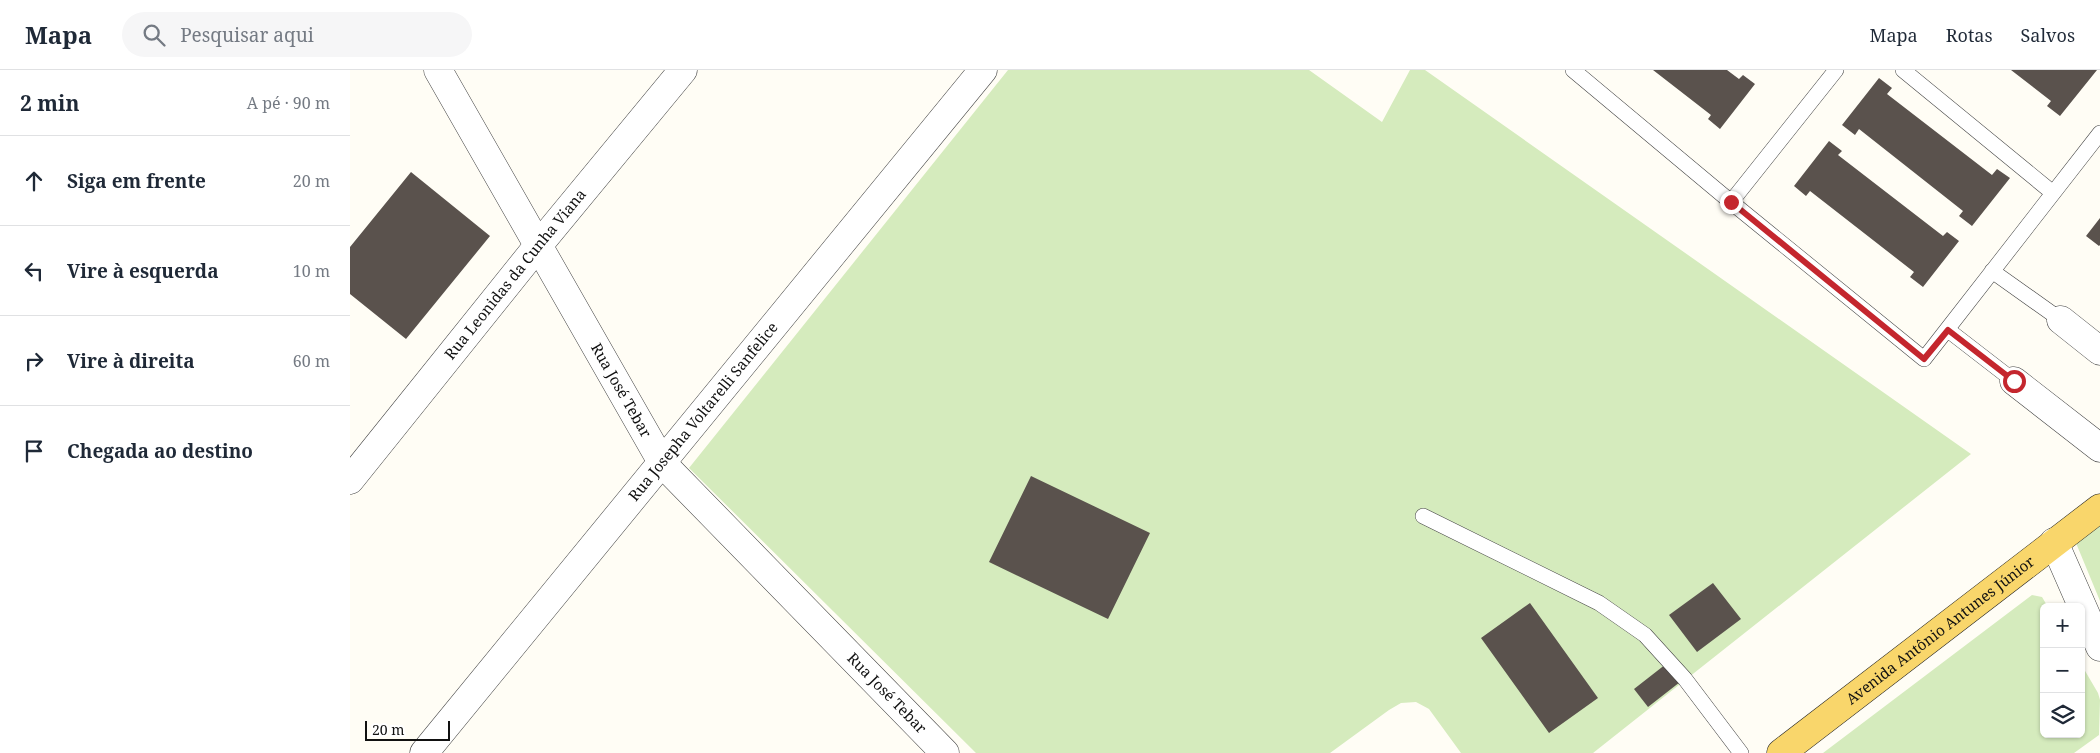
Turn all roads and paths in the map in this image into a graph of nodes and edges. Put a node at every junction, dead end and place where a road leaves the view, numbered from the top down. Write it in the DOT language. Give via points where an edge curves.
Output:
graph roads {
  1 [pos="438,70"];
  2 [pos="683,70"];
  3 [pos="983,70"];
  4 [pos="1573,70"];
  5 [pos="1836,70"];
  6 [pos="1903,70"];
  7 [pos="2100,133"];
  8 [pos="2054,193"];
  9 [pos="1731,202"];
  10 [pos="538,247"];
  11 [pos="1992,271"];
  12 [pos="2060,320"];
  13 [pos="1948,330"];
  14 [pos="2100,351"];
  15 [pos="2014,381"];
  16 [pos="2100,448"];
  17 [pos="662,464"];
  18 [pos="350,480"];
  19 [pos="2100,508"];
  20 [pos="1423,516"];
  21 [pos="2054,542"];
  22 [pos="2100,647"];
  23 [pos="424,753"];
  24 [pos="945,753"];
  25 [pos="1741,753"];
  26 [pos="1781,753"];
  1 -- 10 [label="street, Rua José Tebar"];
  2 -- 10 [label="street, Rua Leonidas da Cunha Viana"];
  3 -- 17 [label="street, Rua Josepha Voltarelli Sanfelice"];
  4 -- 9 [label="lane"];
  5 -- 9 [label="lane"];
  6 -- 8 [label="lane"];
  7 -- 8 [label="lane"];
  8 -- 11 [label="lane"];
  9 -- 13 [label="lane" via="1924,359"];
  10 -- 17 [label="street, Rua José Tebar"];
  10 -- 18 [label="street, Rua Leonidas da Cunha Viana"];
  11 -- 12 [label="lane"];
  11 -- 13 [label="lane"];
  12 -- 14 [label="street"];
  13 -- 15 [label="lane"];
  15 -- 16 [label="street"];
  17 -- 23 [label="street, Rua Josepha Voltarelli Sanfelice"];
  17 -- 24 [label="street, Rua José Tebar"];
  19 -- 21 [label="main road, Avenida Antônio Antunes Júnior"];
  20 -- 25 [label="lane" via="1599,603 1644,635 1685,679"];
  21 -- 22 [label="street"];
  21 -- 26 [label="main road, Avenida Antônio Antunes Júnior"];
}
